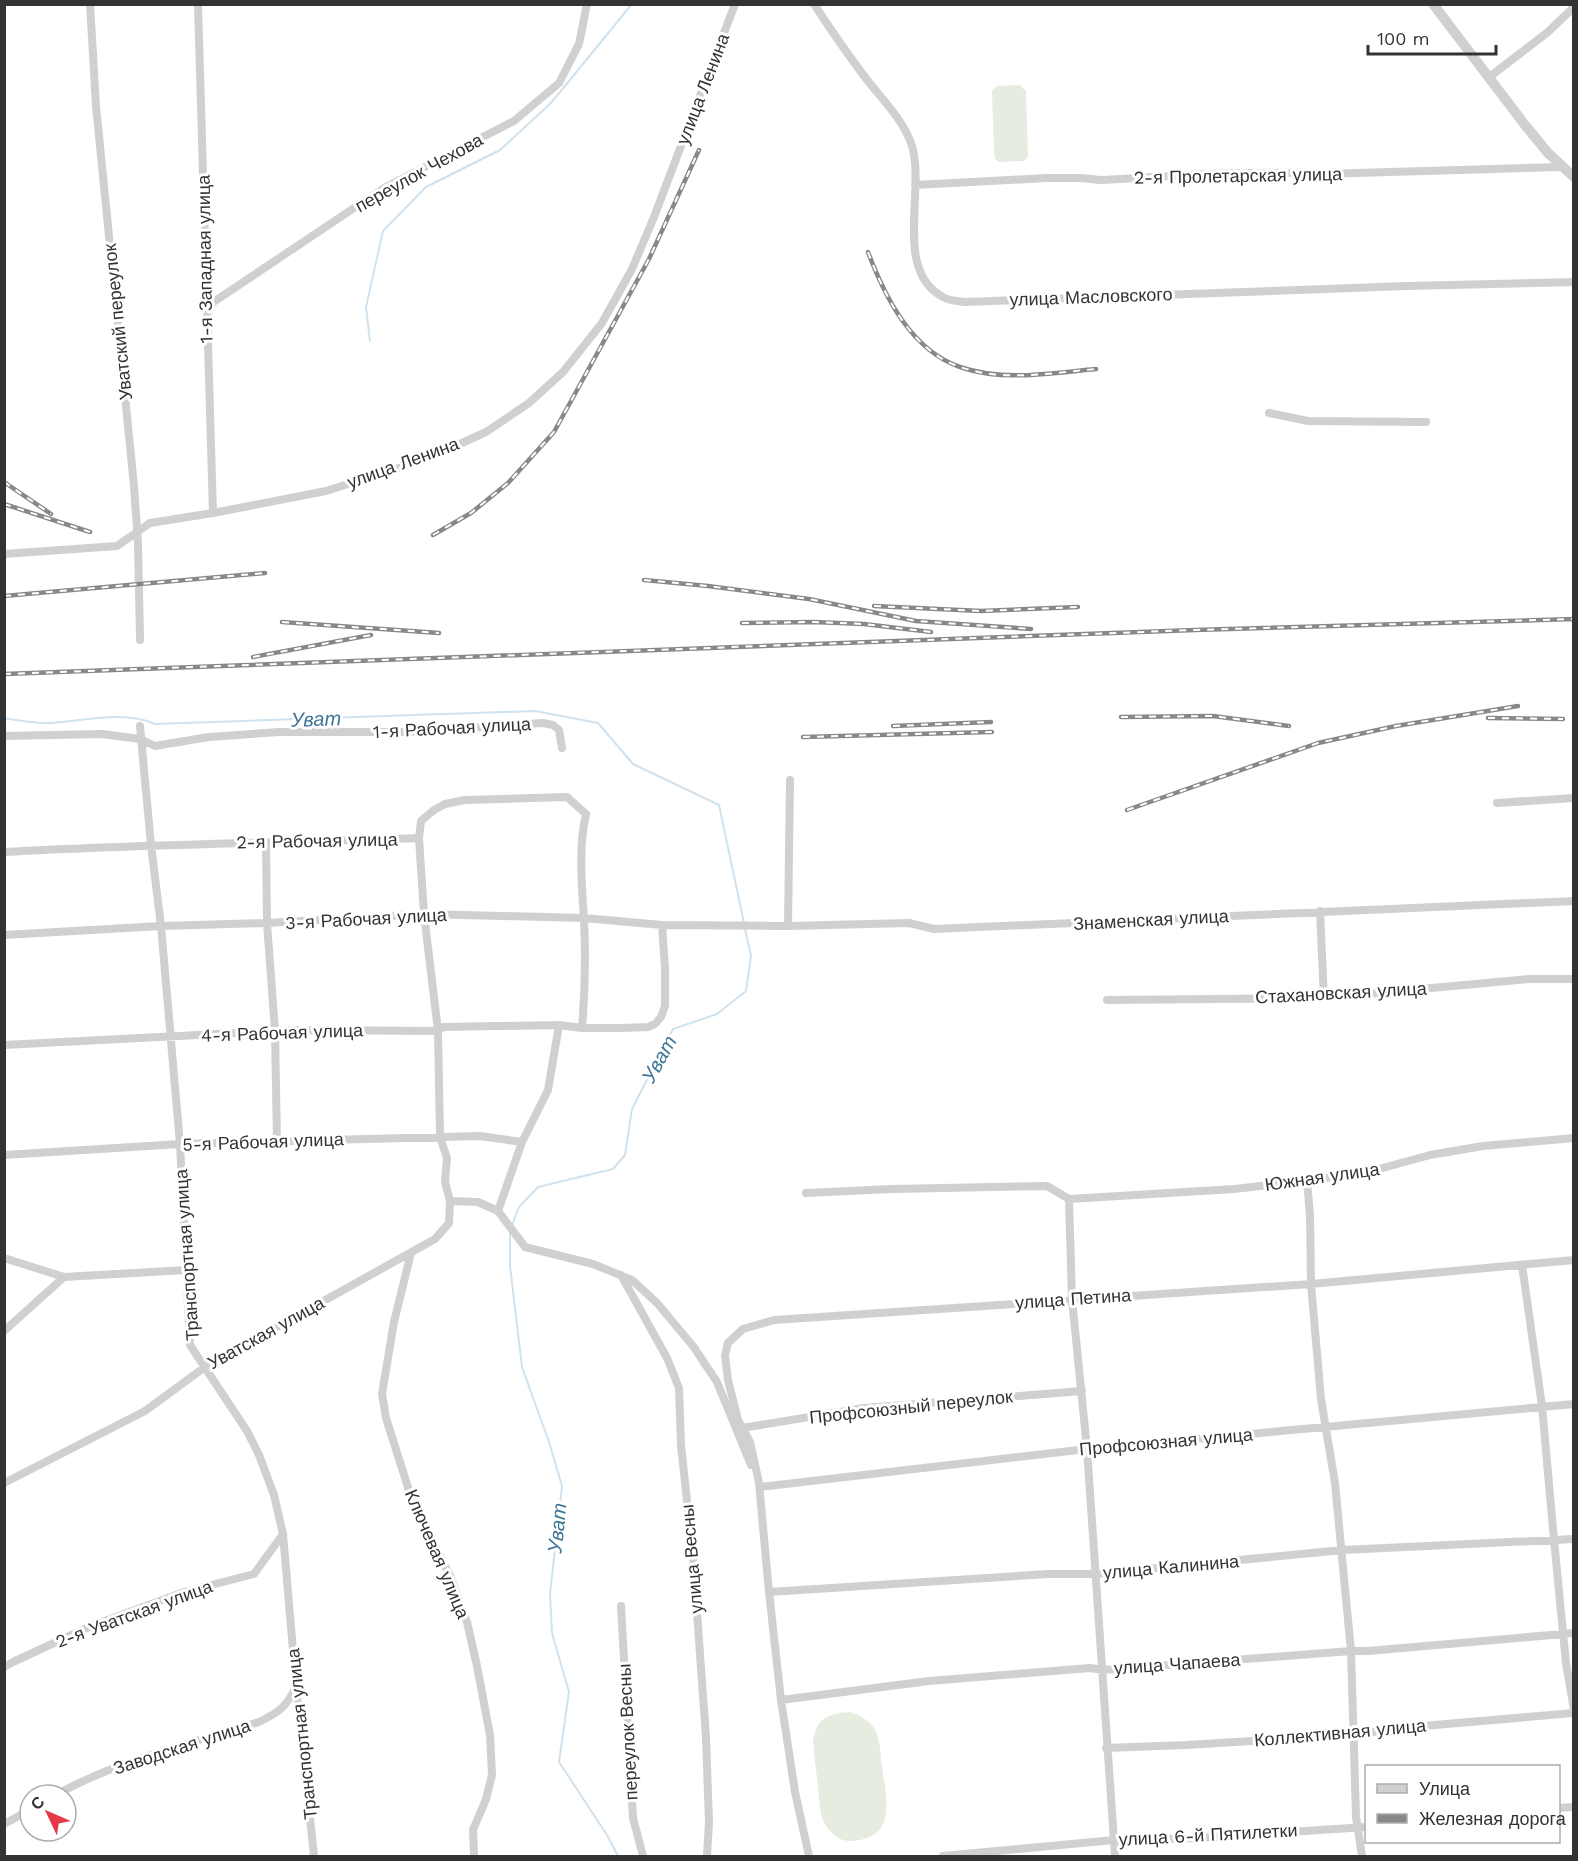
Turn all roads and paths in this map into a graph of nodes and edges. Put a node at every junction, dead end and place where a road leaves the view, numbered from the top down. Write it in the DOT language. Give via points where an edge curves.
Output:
graph roads {
  1 [pos="90,4"];
  2 [pos="198,4"];
  3 [pos="586,4"];
  4 [pos="735,4"];
  5 [pos="814,4"];
  6 [pos="1433,4"];
  7 [pos="1574,7"];
  8 [pos="1488,78"];
  9 [pos="1562,167"];
  10 [pos="1574,177"];
  11 [pos="915,185"];
  12 [pos="1574,282"];
  13 [pos="206,307"];
  14 [pos="1269,413"];
  15 [pos="1426,422"];
  16 [pos="213,513"];
  17 [pos="137,532"];
  18 [pos="4,554"];
  19 [pos="140,640"];
  20 [pos="140,726"];
  21 [pos="4,736"];
  22 [pos="140,739"];
  23 [pos="562,747"];
  24 [pos="790,780"];
  25 [pos="1574,798"];
  26 [pos="1497,803"];
  27 [pos="419,838"];
  28 [pos="266,844"];
  29 [pos="151,845"];
  30 [pos="4,852"];
  31 [pos="1574,901"];
  32 [pos="1320,911"];
  33 [pos="424,914"];
  34 [pos="584,918"];
  35 [pos="267,923"];
  36 [pos="728,924"];
  37 [pos="662,925"];
  38 [pos="161,926"];
  39 [pos="788,926"];
  40 [pos="4,935"];
  41 [pos="1574,979"];
  42 [pos="1324,998"];
  43 [pos="1107,1000"];
  44 [pos="559,1025"];
  45 [pos="582,1028"];
  46 [pos="274,1031"];
  47 [pos="438,1031"];
  48 [pos="170,1037"];
  49 [pos="4,1046"];
  50 [pos="440,1137"];
  51 [pos="1574,1137"];
  52 [pos="277,1141"];
  53 [pos="522,1142"];
  54 [pos="180,1144"];
  55 [pos="4,1155"];
  56 [pos="1307,1181"];
  57 [pos="806,1193"];
  58 [pos="1069,1199"];
  59 [pos="450,1201"];
  60 [pos="498,1211"];
  61 [pos="411,1253"];
  62 [pos="4,1258"];
  63 [pos="1574,1260"];
  64 [pos="1522,1265"];
  65 [pos="186,1270"];
  66 [pos="620,1275"];
  67 [pos="64,1277"];
  68 [pos="1311,1284"];
  69 [pos="1072,1299"];
  70 [pos="4,1331"];
  71 [pos="205,1367"];
  72 [pos="1082,1391"];
  73 [pos="1574,1404"];
  74 [pos="1542,1406"];
  75 [pos="1325,1427"];
  76 [pos="742,1428"];
  77 [pos="1087,1449"];
  78 [pos="4,1482"];
  79 [pos="760,1486"];
  80 [pos="283,1534"];
  81 [pos="1574,1539"];
  82 [pos="1554,1540"];
  83 [pos="1342,1550"];
  84 [pos="1095,1574"];
  85 [pos="768,1592"];
  86 [pos="621,1606"];
  87 [pos="1574,1633"];
  88 [pos="1563,1634"];
  89 [pos="1351,1651"];
  90 [pos="4,1667"];
  91 [pos="1103,1670"];
  92 [pos="296,1685"];
  93 [pos="782,1700"];
  94 [pos="1574,1712"];
  95 [pos="1353,1735"];
  96 [pos="1106,1748"];
  97 [pos="78,1783"];
  98 [pos="18,1816"];
  99 [pos="4,1824"];
  100 [pos="1362,1827"];
  101 [pos="1114,1840"];
  102 [pos="810,1856"];
  103 [pos="314,1857"];
  104 [pos="474,1857"];
  105 [pos="643,1857"];
  106 [pos="707,1857"];
  107 [pos="943,1857"];
  108 [pos="1115,1857"];
  109 [pos="1362,1857"];
  1 -- 17 [label="street, Уватский переулок"];
  2 -- 13 [label="street, 1-я Западная улица"];
  3 -- 13 [label="street, переулок Чехова" via="579,44 559,83 514,121 384,188"];
  4 -- 16 [label="street, улица Ленина" via="632,270 602,323 563,372 530,403 495,426 427,459 326,491"];
  5 -- 11 [label="street, улица Масловского" via="903,126 912,144"];
  6 -- 8 [label="street"];
  7 -- 8 [label="street"];
  8 -- 9 [label="street"];
  9 -- 10 [label="street"];
  9 -- 11 [label="street, 2-я Пролетарская улица" via="1240,173 1100,180 1047,178"];
  11 -- 12 [label="street, улица Масловского" via="916,256 921,276 944,298 965,302"];
  13 -- 16 [label="street, 1-я Западная улица"];
  14 -- 15 [label="street" via="1308,421"];
  16 -- 17 [label="street, улица Ленина" via="150,522"];
  17 -- 18 [label="street, улица Ленина" via="117,546"];
  17 -- 19 [label="street, Уватский переулок"];
  20 -- 22 [label="street, Транспортная улица"];
  21 -- 22 [label="street, 1-я Рабочая улица" via="102,734"];
  22 -- 23 [label="street, 1-я Рабочая улица" via="155,746 279,732 406,732 543,723 559,730"];
  22 -- 29 [label="street, Транспортная улица"];
  24 -- 39 [label="street"];
  25 -- 26 [label="street"];
  27 -- 28 [label="street, 2-я Рабочая улица"];
  27 -- 33 [label="street, Уватская улица"];
  27 -- 34 [label="street, 2-я Рабочая улица" via="421,821 445,804 567,797 585,814 581,886"];
  28 -- 29 [label="street, 2-я Рабочая улица"];
  28 -- 35 [label="street"];
  29 -- 30 [label="street, 2-я Рабочая улица"];
  29 -- 38 [label="street, Транспортная улица"];
  31 -- 32 [label="street, Знаменская улица"];
  32 -- 39 [label="street, Знаменская улица" via="934,930 909,923"];
  32 -- 42 [label="street"];
  33 -- 34 [label="street, 3-я Рабочая улица"];
  33 -- 35 [label="street, 3-я Рабочая улица"];
  33 -- 47 [label="street, Уватская улица"];
  34 -- 37 [label="street, 3-я Рабочая улица"];
  34 -- 45 [label="street"];
  35 -- 38 [label="street, 3-я Рабочая улица"];
  35 -- 46 [label="street"];
  36 -- 37 [label="street, 3-я Рабочая улица"];
  36 -- 39 [label="street, Знаменская улица"];
  37 -- 45 [label="street, 4-я Рабочая улица" via="665,1006 661,1017 648,1027"];
  38 -- 40 [label="street, 3-я Рабочая улица"];
  38 -- 48 [label="street, Транспортная улица"];
  41 -- 42 [label="street, Стахановская улица" via="1529,979"];
  42 -- 43 [label="street, Стахановская улица"];
  44 -- 45 [label="street, 4-я Рабочая улица"];
  44 -- 47 [label="street, 4-я Рабочая улица" via="443,1027"];
  44 -- 53 [label="street" via="548,1090"];
  46 -- 47 [label="street, 4-я Рабочая улица"];
  46 -- 48 [label="street, 4-я Рабочая улица"];
  46 -- 52 [label="street"];
  47 -- 50 [label="street, Уватская улица"];
  48 -- 49 [label="street, 4-я Рабочая улица"];
  48 -- 54 [label="street, Транспортная улица"];
  50 -- 52 [label="street, 5-я Рабочая улица"];
  50 -- 53 [label="street, 5-я Рабочая улица" via="480,1136"];
  50 -- 59 [label="street, Уватская улица" via="447,1158 445,1182"];
  51 -- 56 [label="street, Южная улица" via="1483,1146"];
  52 -- 54 [label="street, 5-я Рабочая улица"];
  53 -- 60 [label="street"];
  54 -- 55 [label="street, 5-я Рабочая улица"];
  54 -- 65 [label="street, Транспортная улица"];
  56 -- 58 [label="street, Южная улица"];
  56 -- 68 [label="street"];
  57 -- 58 [label="street" via="1047,1186"];
  58 -- 69 [label="street"];
  59 -- 60 [label="street" via="478,1202"];
  59 -- 61 [label="street, Уватская улица" via="449,1223 435,1239"];
  60 -- 66 [label="street" via="525,1247"];
  61 -- 71 [label="street, Уватская улица"];
  61 -- 104 [label="street, Ключевая улица" via="382,1394 411,1497 450,1576 467,1622 477,1666 490,1735 492,1775 473,1830"];
  62 -- 67 [label="street"];
  63 -- 64 [label="street, улица Петина"];
  64 -- 68 [label="street, улица Петина"];
  64 -- 74 [label="street"];
  65 -- 67 [label="street"];
  65 -- 71 [label="street, Транспортная улица" via="190,1345"];
  66 -- 79 [label="street" via="633,1280 657,1304 717,1382"];
  66 -- 106 [label="street, улица Весны" via="667,1358 679,1388 706,1737"];
  67 -- 70 [label="street"];
  68 -- 69 [label="street, улица Петина"];
  68 -- 75 [label="street"];
  69 -- 72 [label="street"];
  69 -- 76 [label="street, улица Петина" via="774,1320 742,1329 728,1343 725,1355"];
  71 -- 78 [label="street, Уватская улица" via="145,1411"];
  71 -- 80 [label="street, Транспортная улица" via="259,1455"];
  72 -- 76 [label="street, Профсоюзный переулок" via="864,1408"];
  72 -- 77 [label="street"];
  73 -- 74 [label="street, Профсоюзная улица"];
  74 -- 75 [label="street, Профсоюзная улица"];
  74 -- 82 [label="street"];
  75 -- 77 [label="street, Профсоюзная улица"];
  75 -- 83 [label="street"];
  76 -- 79 [label="street, улица Петина" via="750,1442"];
  77 -- 79 [label="street, Профсоюзная улица"];
  77 -- 84 [label="street"];
  79 -- 85 [label="street"];
  80 -- 90 [label="street, 2-я Уватская улица" via="254,1574 184,1592"];
  80 -- 92 [label="street, Транспортная улица"];
  81 -- 82 [label="street, улица Калинина"];
  82 -- 83 [label="street, улица Калинина"];
  82 -- 88 [label="street"];
  83 -- 84 [label="street, улица Калинина"];
  83 -- 89 [label="street"];
  84 -- 85 [label="street, улица Калинина"];
  84 -- 91 [label="street"];
  85 -- 93 [label="street"];
  86 -- 105 [label="street, переулок Весны" via="633,1818"];
  87 -- 88 [label="street, улица Чапаева"];
  88 -- 89 [label="street, улица Чапаева"];
  88 -- 94 [label="street"];
  89 -- 91 [label="street, улица Чапаева"];
  89 -- 95 [label="street"];
  91 -- 93 [label="street, улица Чапаева" via="929,1681"];
  91 -- 96 [label="street"];
  92 -- 97 [label="street, Заводская улица" via="279,1712 260,1722"];
  92 -- 103 [label="street, Транспортная улица"];
  93 -- 102 [label="street" via="795,1792"];
  94 -- 95 [label="street, Коллективная улица"];
  95 -- 96 [label="street, Коллективная улица"];
  95 -- 100 [label="street"];
  96 -- 101 [label="street"];
  98 -- 99 [label="street"];
  100 -- 101 [label="street, улица 6-й Пятилетки"];
  100 -- 109 [label="street"];
  101 -- 107 [label="street, улица 6-й Пятилетки"];
  101 -- 108 [label="street"];
}
